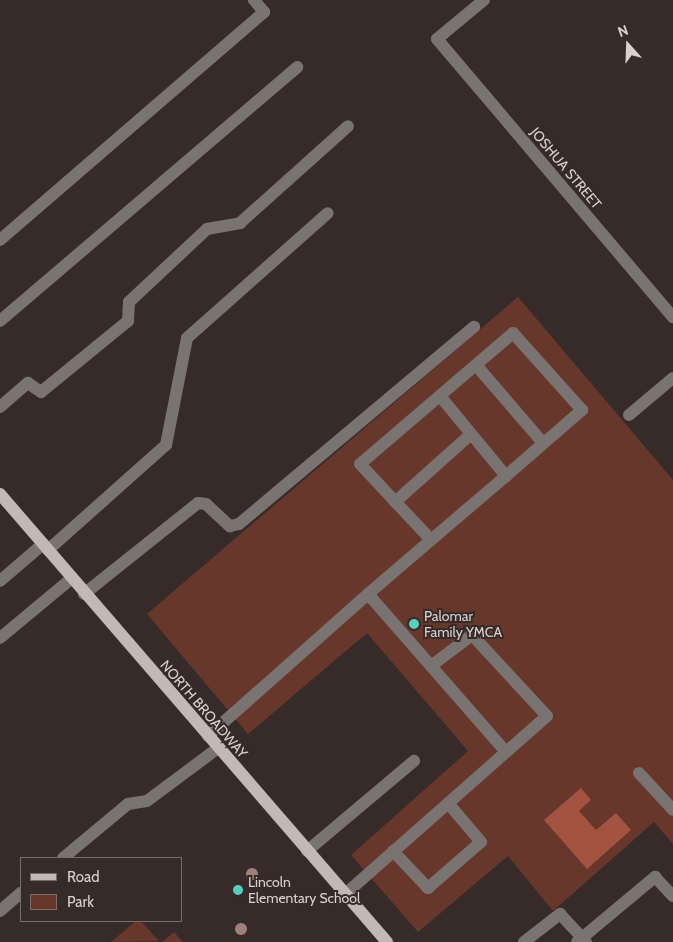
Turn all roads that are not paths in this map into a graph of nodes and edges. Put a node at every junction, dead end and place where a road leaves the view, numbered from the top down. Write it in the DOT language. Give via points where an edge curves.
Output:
graph roads {
  1 [pos="254,0"];
  2 [pos="484,0"];
  3 [pos="297,67"];
  4 [pos="348,126"];
  5 [pos="328,213"];
  6 [pos="0,240"];
  7 [pos="673,317"];
  8 [pos="0,321"];
  9 [pos="474,327"];
  10 [pos="476,365"];
  11 [pos="673,378"];
  12 [pos="440,396"];
  13 [pos="0,407"];
  14 [pos="629,415"];
  15 [pos="471,434"];
  16 [pos="543,443"];
  17 [pos="506,476"];
  18 [pos="0,494"];
  19 [pos="395,502"];
  20 [pos="431,540"];
  21 [pos="46,547"];
  22 [pos="72,578"];
  23 [pos="0,581"];
  24 [pos="84,594"];
  25 [pos="368,594"];
  26 [pos="0,638"];
  27 [pos="431,666"];
  28 [pos="208,736"];
  29 [pos="218,748"];
  30 [pos="506,752"];
  31 [pos="414,762"];
  32 [pos="639,773"];
  33 [pos="448,803"];
  34 [pos="673,810"];
  35 [pos="307,851"];
  36 [pos="393,851"];
  37 [pos="64,857"];
  38 [pos="20,894"];
  39 [pos="344,894"];
  40 [pos="673,896"];
  41 [pos="0,911"];
  42 [pos="582,940"];
  43 [pos="387,942"];
  44 [pos="524,942"];
  1 -- 6 [label="street" via="264,12"];
  2 -- 7 [label="street, JOSHUA STREET" via="437,39"];
  3 -- 8 [label="street"];
  4 -- 13 [label="street" via="240,223 207,228 129,302 128,321 41,392 28,383"];
  5 -- 21 [label="street" via="187,338 166,444"];
  9 -- 24 [label="street" via="239,524 230,526 206,504 198,503"];
  10 -- 12 [label="street"];
  10 -- 16 [label="street"];
  10 -- 16 [label="street" via="513,333 582,410"];
  11 -- 14 [label="street"];
  12 -- 15 [label="street"];
  12 -- 19 [label="street" via="360,464"];
  15 -- 17 [label="street"];
  15 -- 19 [label="street"];
  16 -- 17 [label="street"];
  17 -- 20 [label="street"];
  18 -- 21 [label="main road, NORTH BROADWAY"];
  19 -- 20 [label="street"];
  20 -- 25 [label="street"];
  21 -- 22 [label="main road, NORTH BROADWAY"];
  21 -- 23 [label="street"];
  22 -- 24 [label="main road, NORTH BROADWAY"];
  22 -- 26 [label="street"];
  24 -- 28 [label="main road, NORTH BROADWAY"];
  25 -- 27 [label="street"];
  25 -- 28 [label="street"];
  27 -- 30 [label="street"];
  27 -- 30 [label="street" via="472,635 547,716"];
  28 -- 29 [label="main road, NORTH BROADWAY"];
  29 -- 35 [label="main road, NORTH BROADWAY"];
  29 -- 37 [label="street" via="147,801 128,804"];
  30 -- 33 [label="street"];
  31 -- 35 [label="street"];
  32 -- 34 [label="street"];
  33 -- 36 [label="street"];
  33 -- 36 [label="street" via="481,842 428,888"];
  35 -- 39 [label="main road, NORTH BROADWAY"];
  36 -- 39 [label="street"];
  38 -- 41 [label="street"];
  39 -- 43 [label="main road, NORTH BROADWAY"];
  40 -- 42 [label="street" via="655,877"];
  42 -- 44 [label="street" via="560,914"];
}
